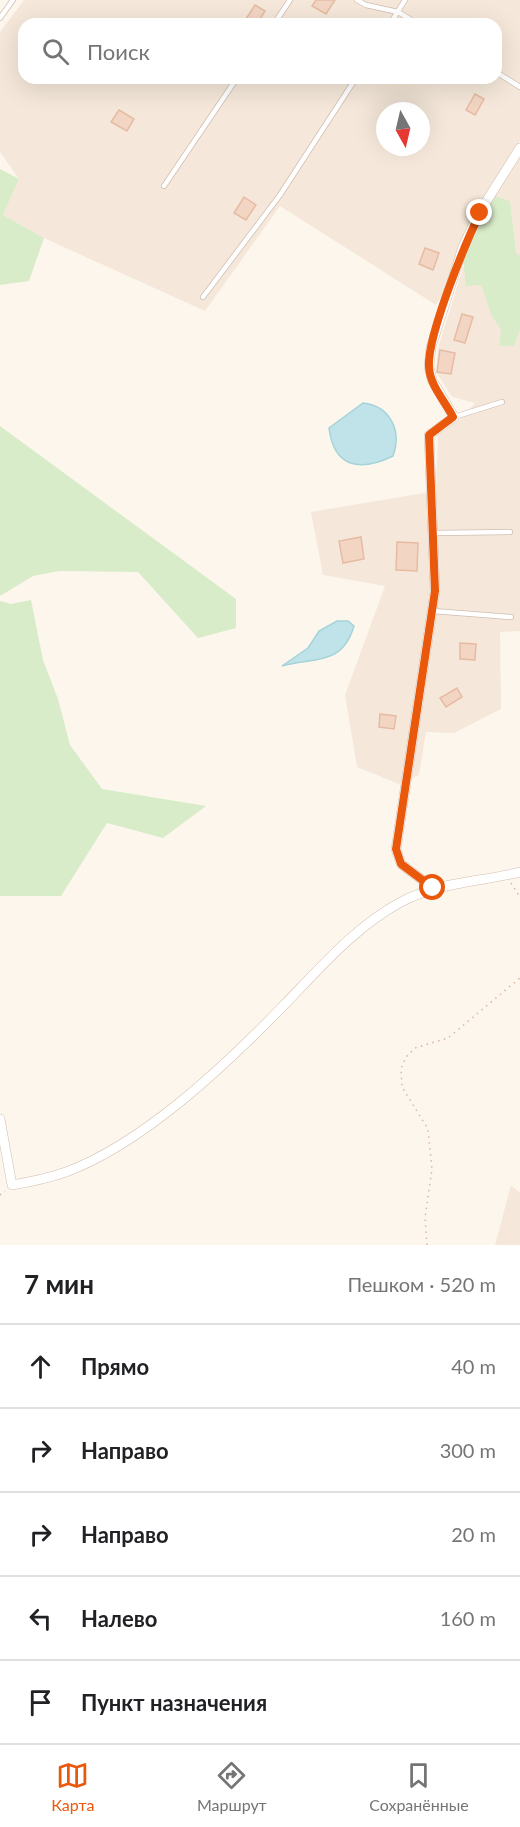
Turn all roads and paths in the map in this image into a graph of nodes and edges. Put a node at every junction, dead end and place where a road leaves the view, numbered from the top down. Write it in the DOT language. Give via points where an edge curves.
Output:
graph roads {
  1 [pos="13,0"];
  2 [pos="290,0"];
  3 [pos="357,0"];
  4 [pos="405,0"];
  5 [pos="398,12"];
  6 [pos="0,18"];
  7 [pos="278,18"];
  8 [pos="394,18"];
  9 [pos="408,18"];
  10 [pos="502,76"];
  11 [pos="233,84"];
  12 [pos="352,84"];
  13 [pos="520,87"];
  14 [pos="520,148"];
  15 [pos="164,186"];
  16 [pos="202,297"];
  17 [pos="502,402"];
  18 [pos="453,417"];
  19 [pos="510,532"];
  20 [pos="434,533"];
  21 [pos="432,611"];
  22 [pos="511,617"];
  23 [pos="520,872"];
  24 [pos="507,875"];
  25 [pos="433,888"];
  26 [pos="520,897"];
  27 [pos="520,978"];
  28 [pos="0,1119"];
  29 [pos="427,1245"];
  1 -- 6 [label="lane"];
  2 -- 7 [label="lane"];
  3 -- 5 [label="lane"];
  4 -- 5 [label="lane"];
  5 -- 8 [label="lane"];
  5 -- 9 [label="lane"];
  10 -- 13 [label="lane"];
  11 -- 15 [label="lane"];
  12 -- 16 [label="lane" via="280,195"];
  14 -- 18 [label="street" via="463,247 431,347 432,380"];
  17 -- 18 [label="lane"];
  18 -- 20 [label="street" via="429,435"];
  19 -- 20 [label="lane"];
  20 -- 21 [label="street"];
  21 -- 22 [label="lane"];
  21 -- 25 [label="street" via="396,849 401,864"];
  23 -- 24 [label="street"];
  24 -- 25 [label="street"];
  24 -- 26 [label="path"];
  25 -- 28 [label="street" via="401,902 353,936 208,1079 126,1140 88,1162 12,1185"];
  27 -- 29 [label="path" via="448,1038 415,1048 401,1069 402,1087 428,1129 432,1169 425,1218"];
}
